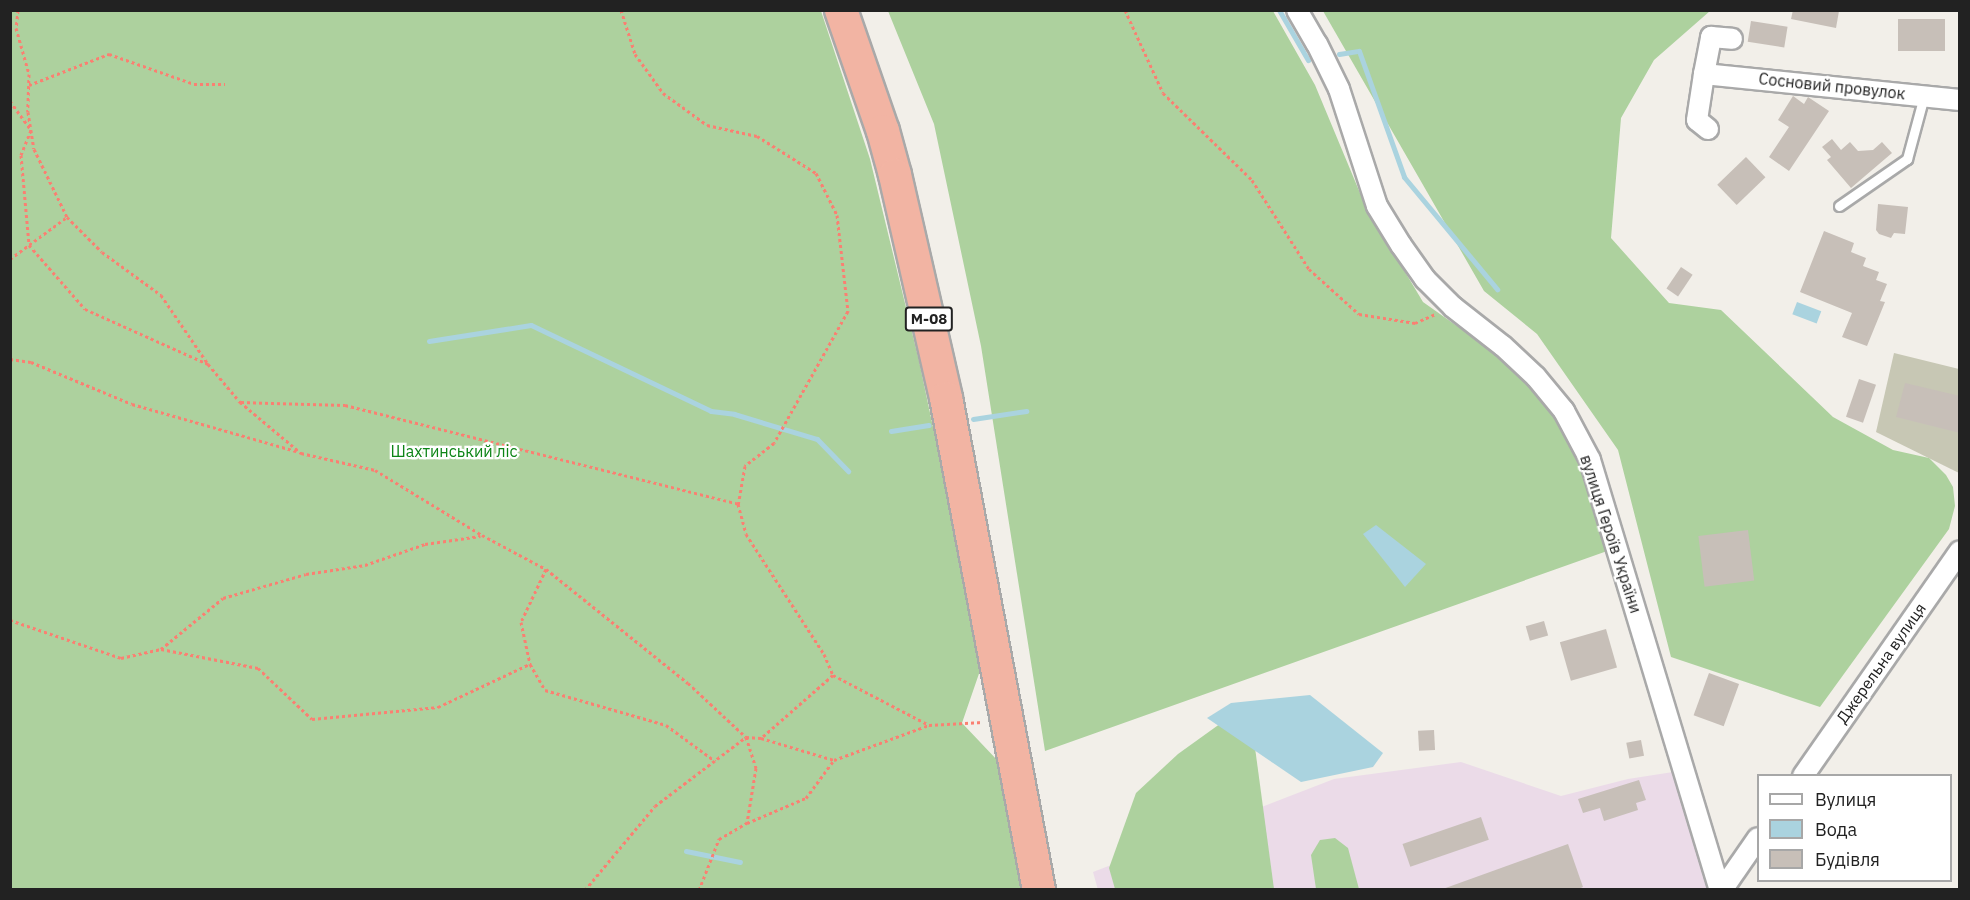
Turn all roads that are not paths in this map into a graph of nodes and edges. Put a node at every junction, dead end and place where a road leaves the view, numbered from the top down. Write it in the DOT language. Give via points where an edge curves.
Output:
graph roads {
  1 [pos="841,10"];
  2 [pos="1297,10"];
  3 [pos="1732,39"];
  4 [pos="1704,74"];
  5 [pos="1924,96"];
  6 [pos="1959,100"];
  7 [pos="1708,129"];
  8 [pos="1839,206"];
  9 [pos="1959,551"];
  10 [pos="1804,774"];
  11 [pos="1757,839"];
  12 [pos="1039,890"];
  13 [pos="1721,890"];
  1 -- 12 [label="highway, М-08" via="883,131 921,283"];
  2 -- 13 [label="street, вулиця Героїв України" via="1339,89 1377,206 1425,279 1536,377 1564,411 1590,460"];
  3 -- 4 [label="street" via="1711,37"];
  4 -- 5 [label="street, Сосновий провулок"];
  4 -- 7 [label="street" via="1697,120"];
  5 -- 6 [label="street, Сосновий провулок"];
  5 -- 8 [label="lane" via="1907,159"];
  9 -- 10 [label="street, Джерельна вулиця"];
  11 -- 13 [label="street"];
}
